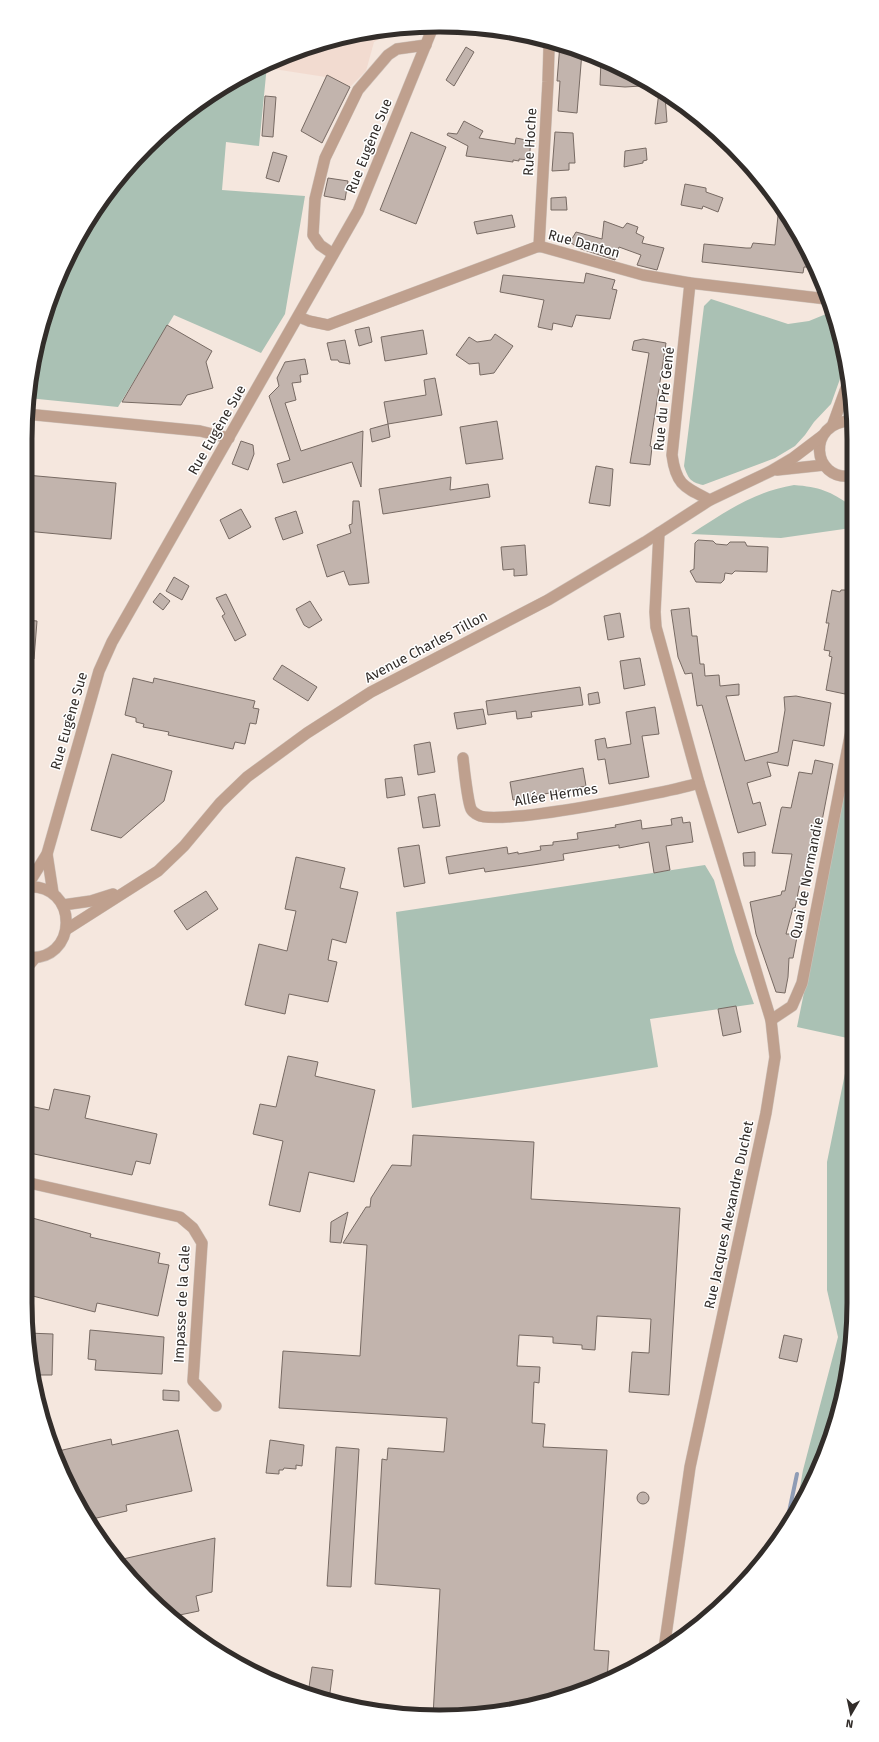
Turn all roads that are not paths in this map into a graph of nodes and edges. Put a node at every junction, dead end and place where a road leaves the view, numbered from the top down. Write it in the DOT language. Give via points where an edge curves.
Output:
graph roads {
  1 [pos="431,32"];
  2 [pos="426,45"];
  3 [pos="548,47"];
  4 [pos="539,246"];
  5 [pos="333,254"];
  6 [pos="690,283"];
  7 [pos="821,298"];
  8 [pos="299,317"];
  9 [pos="844,392"];
  10 [pos="33,415"];
  11 [pos="846,421"];
  12 [pos="833,424"];
  13 [pos="822,436"];
  14 [pos="229,438"];
  15 [pos="824,465"];
  16 [pos="771,471"];
  17 [pos="847,477"];
  18 [pos="710,500"];
  19 [pos="659,533"];
  20 [pos="847,752"];
  21 [pos="463,758"];
  22 [pos="699,783"];
  23 [pos="47,854"];
  24 [pos="32,877"];
  25 [pos="32,886"];
  26 [pos="125,890"];
  27 [pos="53,893"];
  28 [pos="63,905"];
  29 [pos="66,929"];
  30 [pos="32,957"];
  31 [pos="772,1020"];
  32 [pos="32,1184"];
  33 [pos="216,1406"];
  34 [pos="665,1642"];
  1 -- 2 [label="street, Rue Eugène Sue"];
  2 -- 5 [label="street, Rue Eugène Sue" via="358,211"];
  2 -- 5 [label="street" via="397,49 388,55 358,90 325,158 315,199 313,235 320,245"];
  3 -- 4 [label="street, Rue Hoche"];
  4 -- 6 [label="street, Rue Danton" via="643,275"];
  4 -- 8 [label="street, Rue Danton" via="328,325"];
  5 -- 8 [label="street, Rue Eugène Sue"];
  6 -- 7 [label="street, Rue Danton"];
  6 -- 18 [label="street, Rue du Pré Gené" via="672,455 680,483"];
  8 -- 14 [label="street, Rue Eugène Sue"];
  9 -- 12 [label="street"];
  10 -- 14 [label="street" via="200,431"];
  11 -- 12 [label="street"];
  12 -- 13 [label="street, Avenue Charles Tillon"];
  13 -- 15 [label="street" via="819,451"];
  13 -- 16 [label="street, Avenue Charles Tillon"];
  14 -- 23 [label="street, Rue Eugène Sue" via="112,642 99,671"];
  15 -- 16 [label="street, Avenue Charles Tillon"];
  15 -- 17 [label="street" via="834,474"];
  16 -- 18 [label="street, Avenue Charles Tillon"];
  18 -- 19 [label="street, Avenue Charles Tillon"];
  19 -- 22 [label="street, Rue Jacques Alexandre Duchet" via="656,627"];
  19 -- 26 [label="street, Avenue Charles Tillon" via="548,600 343,709 247,777 158,871"];
  20 -- 31 [label="street, Quai de Normandie" via="802,983 792,1006"];
  21 -- 22 [label="street, Allée Hermes" via="471,809 478,816 497,819 670,791"];
  22 -- 31 [label="street, Rue Jacques Alexandre Duchet"];
  23 -- 24 [label="street, Rue Eugène Sue"];
  23 -- 27 [label="street, Rue Eugène Sue"];
  25 -- 27 [label="street"];
  26 -- 28 [label="street, Avenue Charles Tillon" via="91,901"];
  26 -- 29 [label="street, Avenue Charles Tillon"];
  27 -- 28 [label="street"];
  28 -- 29 [label="street"];
  29 -- 30 [label="street" via="58,946 50,953"];
  31 -- 34 [label="street, Rue Jacques Alexandre Duchet" via="775,1057 772,1081 690,1467"];
  32 -- 33 [label="street, Impasse de la Cale" via="180,1217 194,1228 202,1243 193,1381"];
}
